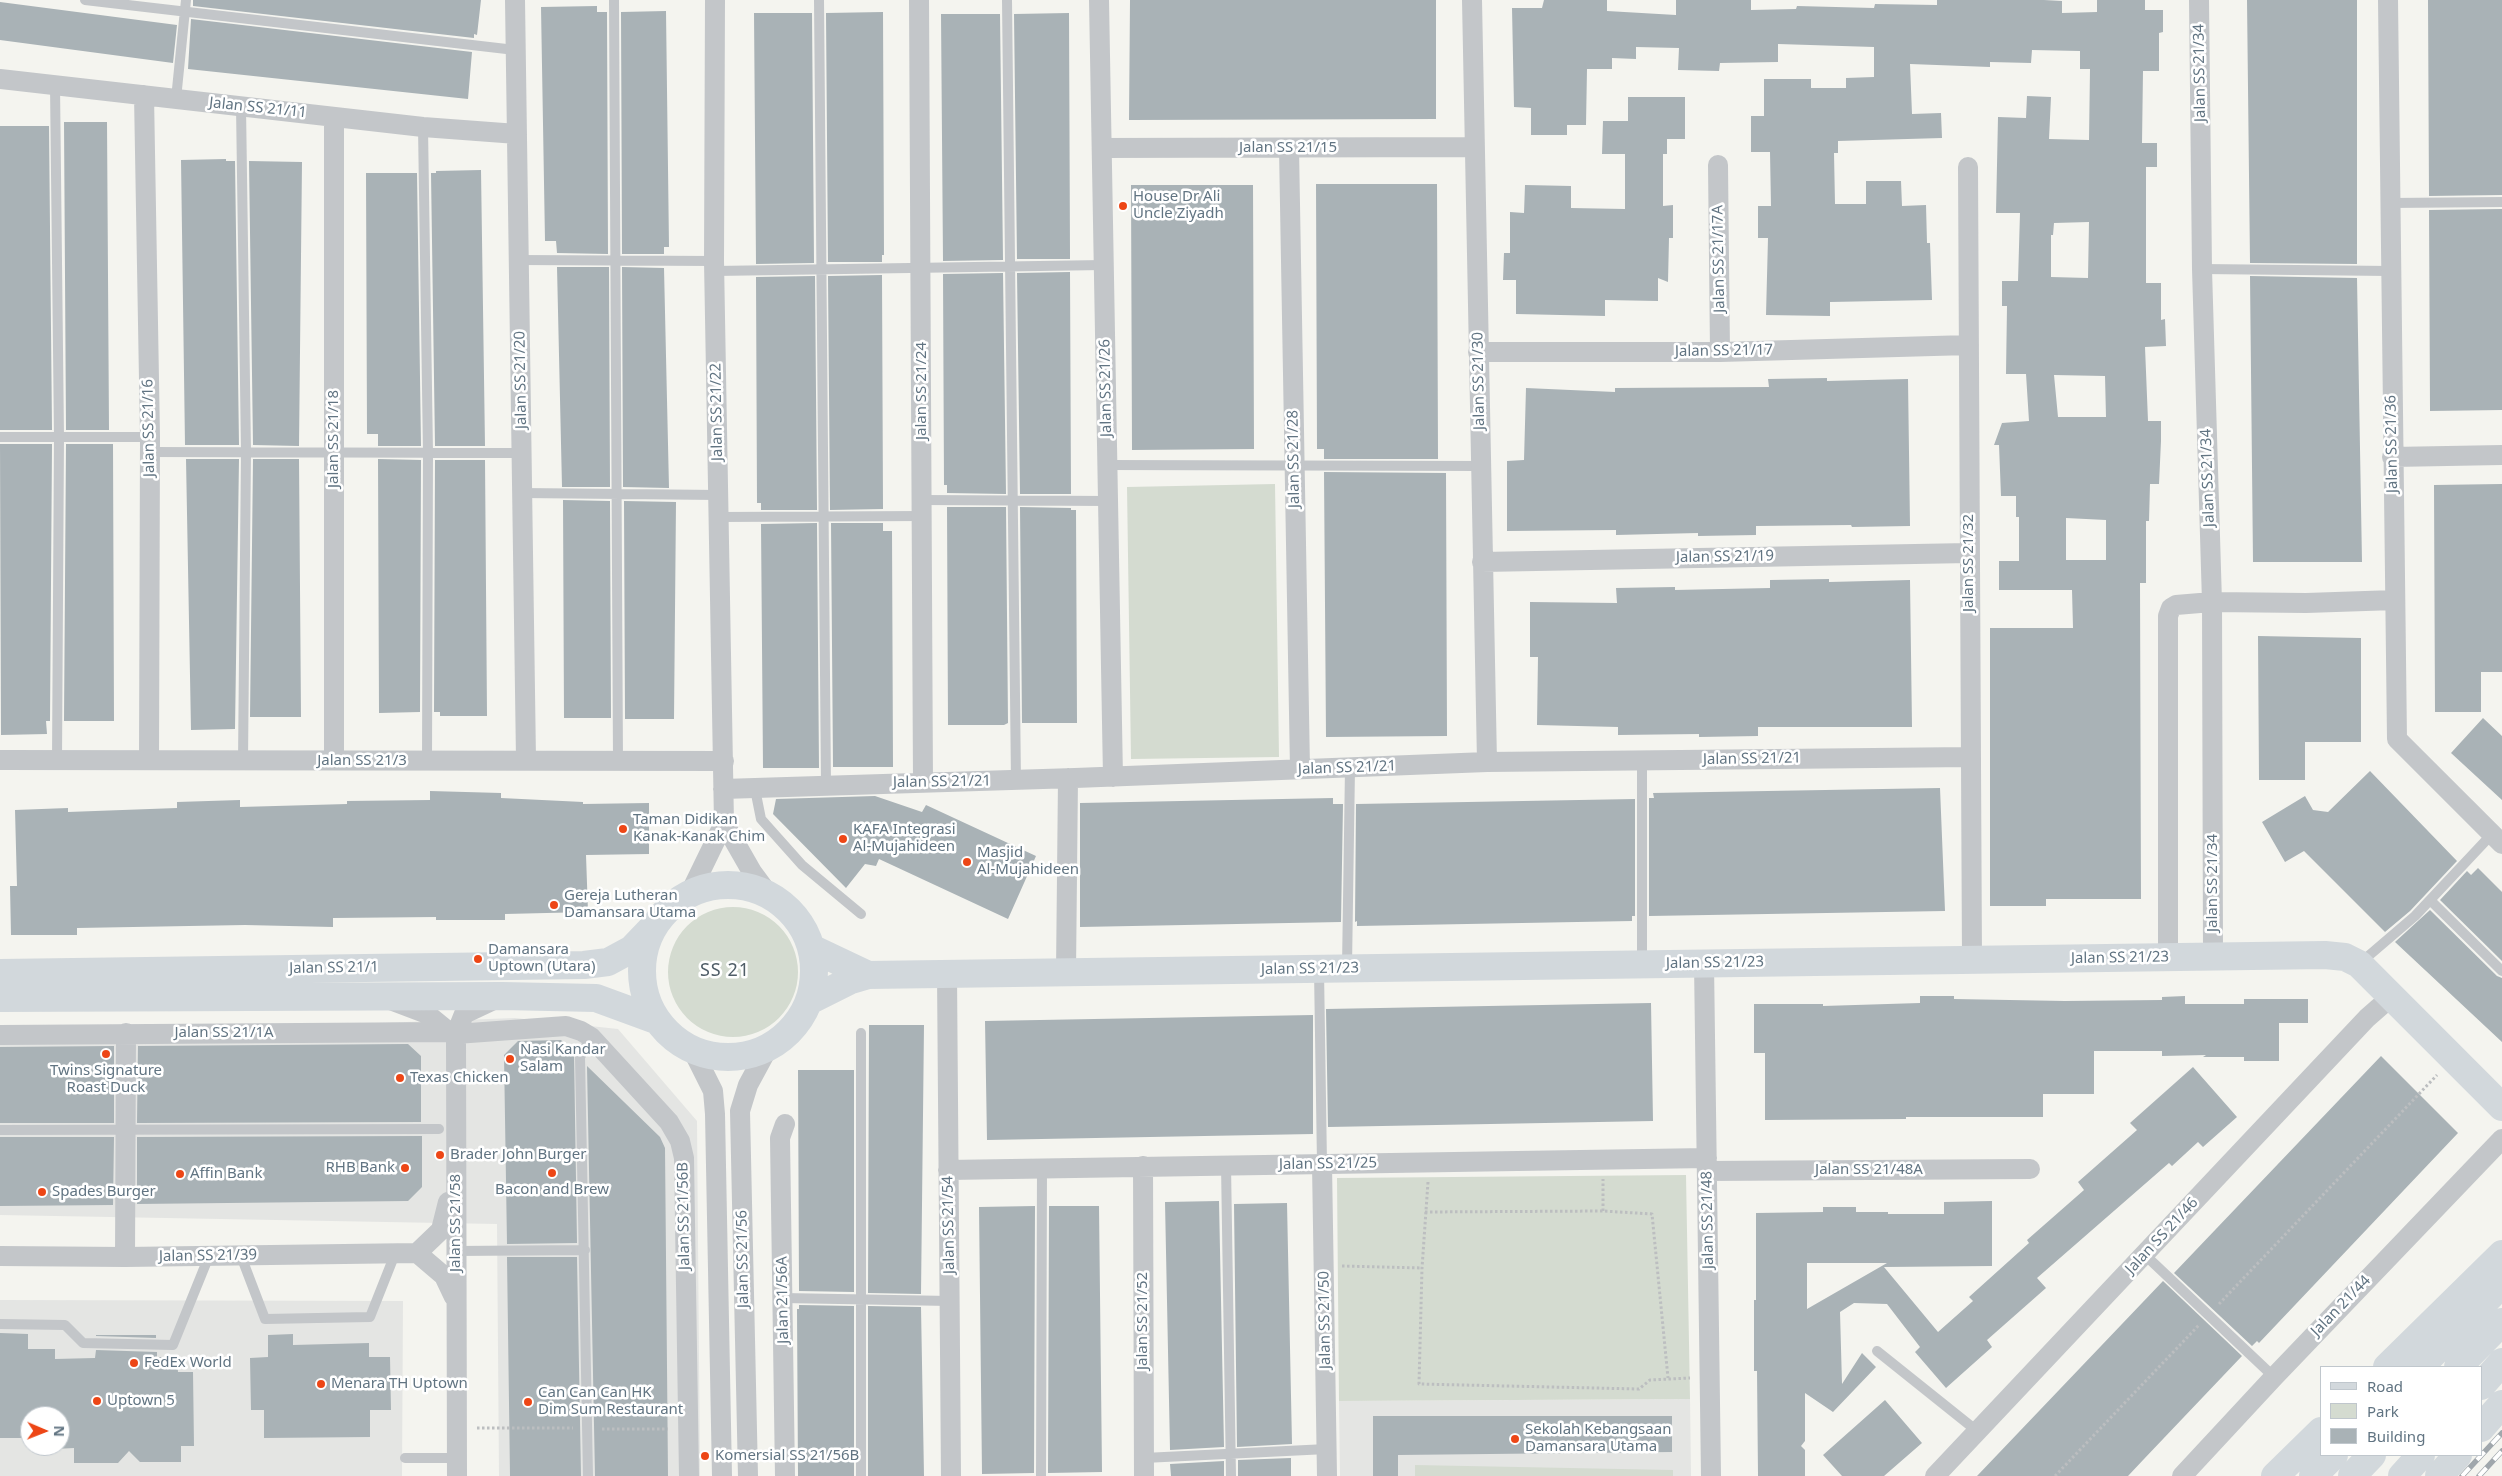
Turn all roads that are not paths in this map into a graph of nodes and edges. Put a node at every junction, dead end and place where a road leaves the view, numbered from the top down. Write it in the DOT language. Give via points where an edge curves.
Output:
graph roads {
  1 [pos="85,0"];
  2 [pos="186,0"];
  3 [pos="514,0"];
  4 [pos="614,0"];
  5 [pos="716,0"];
  6 [pos="819,0"];
  7 [pos="918,0"];
  8 [pos="1007,0"];
  9 [pos="1099,0"];
  10 [pos="1472,0"];
  11 [pos="2199,0"];
  12 [pos="2388,0"];
  13 [pos="185,12"];
  14 [pos="515,50"];
  15 [pos="0,79"];
  16 [pos="55,85"];
  17 [pos="144,95"];
  18 [pos="176,99"];
  19 [pos="240,106"];
  20 [pos="334,117"];
  21 [pos="423,127"];
  22 [pos="517,134"];
  23 [pos="1473,147"];
  24 [pos="1102,148"];
  25 [pos="1289,148"];
  26 [pos="1718,165"];
  27 [pos="1968,167"];
  28 [pos="2502,202"];
  29 [pos="2390,203"];
  30 [pos="519,260"];
  31 [pos="616,262"];
  32 [pos="1104,265"];
  33 [pos="714,266"];
  34 [pos="1010,267"];
  35 [pos="921,268"];
  36 [pos="821,269"];
  37 [pos="2202,269"];
  38 [pos="2390,271"];
  39 [pos="1969,345"];
  40 [pos="1478,352"];
  41 [pos="1720,352"];
  42 [pos="0,437"];
  43 [pos="59,437"];
  44 [pos="150,444"];
  45 [pos="246,452"];
  46 [pos="334,453"];
  47 [pos="428,453"];
  48 [pos="522,453"];
  49 [pos="2502,455"];
  50 [pos="2392,457"];
  51 [pos="1108,465"];
  52 [pos="1294,465"];
  53 [pos="1480,466"];
  54 [pos="522,493"];
  55 [pos="616,495"];
  56 [pos="719,495"];
  57 [pos="1108,501"];
  58 [pos="1013,502"];
  59 [pos="923,508"];
  60 [pos="823,516"];
  61 [pos="720,517"];
  62 [pos="1969,553"];
  63 [pos="1482,562"];
  64 [pos="2395,600"];
  65 [pos="2212,602"];
  66 [pos="1970,757"];
  67 [pos="526,759"];
  68 [pos="0,760"];
  69 [pos="57,760"];
  70 [pos="149,760"];
  71 [pos="243,760"];
  72 [pos="334,760"];
  73 [pos="427,761"];
  74 [pos="618,761"];
  75 [pos="724,761"];
  76 [pos="1642,761"];
  77 [pos="1487,762"];
  78 [pos="1350,768"];
  79 [pos="1300,770"];
  80 [pos="1113,777"];
  81 [pos="1068,778"];
  82 [pos="1016,780"];
  83 [pos="923,781"];
  84 [pos="826,785"];
  85 [pos="755,788"];
  86 [pos="724,789"];
  87 [pos="724,823"];
  88 [pos="2497,839"];
  89 [pos="690,893"];
  90 [pos="769,895"];
  91 [pos="2430,900"];
  92 [pos="862,914"];
  93 [pos="654,926"];
  94 [pos="811,948"];
  95 [pos="2213,956"];
  96 [pos="2168,957"];
  97 [pos="1972,960"];
  98 [pos="1642,964"];
  99 [pos="1704,964"];
  100 [pos="2359,964"];
  101 [pos="1347,968"];
  102 [pos="1320,969"];
  103 [pos="2502,971"];
  104 [pos="1066,972"];
  105 [pos="0,973"];
  106 [pos="947,974"];
  107 [pos="868,975"];
  108 [pos="502,996"];
  109 [pos="2391,997"];
  110 [pos="0,998"];
  111 [pos="385,998"];
  112 [pos="809,1001"];
  113 [pos="656,1020"];
  114 [pos="126,1033"];
  115 [pos="452,1033"];
  116 [pos="861,1033"];
  117 [pos="0,1035"];
  118 [pos="591,1037"];
  119 [pos="768,1048"];
  120 [pos="694,1051"];
  121 [pos="2502,1107"];
  122 [pos="785,1124"];
  123 [pos="126,1129"];
  124 [pos="439,1129"];
  125 [pos="0,1130"];
  126 [pos="2502,1139"];
  127 [pos="1322,1164"];
  128 [pos="1707,1164"];
  129 [pos="1226,1165"];
  130 [pos="1143,1166"];
  131 [pos="1042,1168"];
  132 [pos="2030,1169"];
  133 [pos="948,1170"];
  134 [pos="585,1250"];
  135 [pos="456,1251"];
  136 [pos="417,1253"];
  137 [pos="395,1254"];
  138 [pos="2144,1254"];
  139 [pos="2502,1254"];
  140 [pos="0,1256"];
  141 [pos="209,1256"];
  142 [pos="241,1256"];
  143 [pos="125,1257"];
  144 [pos="2502,1284"];
  145 [pos="783,1298"];
  146 [pos="456,1299"];
  147 [pos="862,1299"];
  148 [pos="950,1301"];
  149 [pos="2502,1322"];
  150 [pos="0,1324"];
  151 [pos="1877,1351"];
  152 [pos="2502,1362"];
  153 [pos="2388,1366"];
  154 [pos="2421,1366"];
  155 [pos="2459,1366"];
  156 [pos="2274,1377"];
  157 [pos="2482,1385"];
  158 [pos="2502,1404"];
  159 [pos="2482,1427"];
  160 [pos="1977,1431"];
  161 [pos="2320,1432"];
  162 [pos="1327,1449"];
  163 [pos="1231,1454"];
  164 [pos="2333,1456"];
  165 [pos="2371,1456"];
  166 [pos="2420,1456"];
  167 [pos="2457,1456"];
  168 [pos="405,1458"];
  169 [pos="457,1467"];
  170 [pos="1144,1467"];
  171 [pos="588,1476"];
  172 [pos="688,1476"];
  173 [pos="722,1476"];
  174 [pos="748,1476"];
  175 [pos="785,1476"];
  176 [pos="862,1476"];
  177 [pos="951,1476"];
  178 [pos="1041,1476"];
  179 [pos="1231,1476"];
  180 [pos="1327,1476"];
  181 [pos="1711,1476"];
  182 [pos="1935,1476"];
  183 [pos="2182,1476"];
  184 [pos="2275,1476"];
  185 [pos="2313,1476"];
  186 [pos="2352,1476"];
  187 [pos="2402,1476"];
  188 [pos="2439,1476"];
  1 -- 13 [label="lane"];
  2 -- 13 [label="lane"];
  3 -- 14 [label="street, Jalan SS 21/20"];
  4 -- 31 [label="lane"];
  5 -- 33 [label="street, Jalan SS 21/22"];
  6 -- 36 [label="lane"];
  7 -- 35 [label="street, Jalan SS 21/24"];
  8 -- 34 [label="lane"];
  9 -- 24 [label="street, Jalan SS 21/26"];
  10 -- 23 [label="street, Jalan SS 21/30"];
  11 -- 37 [label="street, Jalan SS 21/34"];
  12 -- 29 [label="street, Jalan SS 21/36"];
  13 -- 14 [label="lane"];
  13 -- 18 [label="lane"];
  14 -- 22 [label="street, Jalan SS 21/20"];
  15 -- 16 [label="street, Jalan SS 21/11"];
  16 -- 17 [label="street, Jalan SS 21/11"];
  16 -- 43 [label="lane"];
  17 -- 18 [label="street, Jalan SS 21/11"];
  17 -- 44 [label="street, Jalan SS 21/16"];
  18 -- 19 [label="street, Jalan SS 21/11"];
  19 -- 20 [label="street, Jalan SS 21/11"];
  19 -- 45 [label="lane"];
  20 -- 21 [label="street, Jalan SS 21/11"];
  20 -- 46 [label="street, Jalan SS 21/18"];
  21 -- 22 [label="street, Jalan SS 21/11"];
  21 -- 47 [label="lane"];
  22 -- 30 [label="street, Jalan SS 21/20"];
  23 -- 25 [label="street, Jalan SS 21/15"];
  23 -- 40 [label="street, Jalan SS 21/30"];
  24 -- 25 [label="street, Jalan SS 21/15"];
  24 -- 32 [label="street, Jalan SS 21/26"];
  25 -- 52 [label="street, Jalan SS 21/28"];
  26 -- 41 [label="street, Jalan SS 21/17A"];
  27 -- 39 [label="street, Jalan SS 21/32"];
  28 -- 29 [label="lane"];
  29 -- 38 [label="street, Jalan SS 21/36"];
  30 -- 31 [label="lane"];
  30 -- 48 [label="street, Jalan SS 21/20"];
  31 -- 33 [label="lane"];
  31 -- 55 [label="lane"];
  32 -- 34 [label="lane"];
  32 -- 51 [label="street, Jalan SS 21/26"];
  33 -- 36 [label="lane"];
  33 -- 56 [label="street, Jalan SS 21/22"];
  34 -- 35 [label="lane"];
  34 -- 58 [label="lane"];
  35 -- 36 [label="lane"];
  35 -- 59 [label="street, Jalan SS 21/24"];
  36 -- 60 [label="lane"];
  37 -- 38 [label="lane"];
  37 -- 65 [label="street, Jalan SS 21/34"];
  38 -- 50 [label="street, Jalan SS 21/36"];
  39 -- 41 [label="street, Jalan SS 21/17"];
  39 -- 62 [label="street, Jalan SS 21/32"];
  40 -- 41 [label="street, Jalan SS 21/17"];
  40 -- 53 [label="street, Jalan SS 21/30"];
  42 -- 43 [label="lane"];
  43 -- 44 [label="lane"];
  43 -- 69 [label="lane"];
  44 -- 45 [label="lane"];
  44 -- 70 [label="street, Jalan SS 21/16"];
  45 -- 46 [label="lane"];
  45 -- 71 [label="lane"];
  46 -- 47 [label="lane"];
  46 -- 72 [label="street, Jalan SS 21/18"];
  47 -- 48 [label="lane"];
  47 -- 73 [label="lane"];
  48 -- 54 [label="street, Jalan SS 21/20"];
  49 -- 50 [label="street"];
  50 -- 64 [label="street, Jalan SS 21/36"];
  51 -- 52 [label="lane"];
  51 -- 57 [label="street, Jalan SS 21/26"];
  52 -- 53 [label="lane"];
  52 -- 79 [label="street, Jalan SS 21/28"];
  53 -- 63 [label="street, Jalan SS 21/30"];
  54 -- 55 [label="lane"];
  54 -- 67 [label="street, Jalan SS 21/20"];
  55 -- 56 [label="lane"];
  55 -- 74 [label="lane"];
  56 -- 61 [label="street, Jalan SS 21/22"];
  57 -- 58 [label="lane"];
  57 -- 80 [label="street, Jalan SS 21/26"];
  58 -- 59 [label="lane"];
  58 -- 82 [label="lane"];
  59 -- 60 [label="lane"];
  59 -- 83 [label="street, Jalan SS 21/24"];
  60 -- 61 [label="lane"];
  60 -- 84 [label="lane"];
  61 -- 75 [label="street, Jalan SS 21/22"];
  62 -- 63 [label="street, Jalan SS 21/19"];
  62 -- 66 [label="street, Jalan SS 21/32"];
  63 -- 77 [label="street, Jalan SS 21/30"];
  64 -- 65 [label="street"];
  64 -- 88 [label="street, Jalan SS 21/36" via="2397,739"];
  65 -- 95 [label="street, Jalan SS 21/34"];
  65 -- 96 [label="street" via="2176,605 2170,608 2168,616"];
  66 -- 76 [label="street, Jalan SS 21/21"];
  66 -- 97 [label="street, Jalan SS 21/32"];
  67 -- 73 [label="street, Jalan SS 21/3"];
  67 -- 74 [label="street, Jalan SS 21/3"];
  68 -- 69 [label="street, Jalan SS 21/3"];
  69 -- 70 [label="street, Jalan SS 21/3"];
  70 -- 71 [label="street, Jalan SS 21/3"];
  71 -- 72 [label="street, Jalan SS 21/3"];
  72 -- 73 [label="street, Jalan SS 21/3"];
  74 -- 75 [label="street, Jalan SS 21/3"];
  75 -- 86 [label="street, Jalan SS 21/22"];
  76 -- 77 [label="street, Jalan SS 21/21"];
  76 -- 98 [label="lane"];
  77 -- 78 [label="street, Jalan SS 21/21"];
  78 -- 79 [label="street, Jalan SS 21/21"];
  78 -- 101 [label="lane"];
  79 -- 80 [label="street, Jalan SS 21/21"];
  80 -- 81 [label="street, Jalan SS 21/21"];
  81 -- 82 [label="street, Jalan SS 21/21"];
  81 -- 104 [label="street"];
  82 -- 83 [label="street, Jalan SS 21/21"];
  83 -- 84 [label="street, Jalan SS 21/21"];
  84 -- 85 [label="street, Jalan SS 21/21"];
  85 -- 86 [label="street, Jalan SS 21/21"];
  85 -- 92 [label="lane" via="761,819 802,865"];
  86 -- 87 [label="street, Jalan SS 21/22"];
  87 -- 89 [label="street, Jalan SS 21/22"];
  87 -- 90 [label="street, Jalan SS 21/22"];
  88 -- 91 [label="lane"];
  89 -- 90 [label="main road" via="709,886 729,884"];
  89 -- 93 [label="main road" via="670,907"];
  90 -- 94 [label="main road" via="788,909 802,927"];
  91 -- 100 [label="lane"];
  91 -- 103 [label="lane"];
  93 -- 105 [label="main road, Jalan SS 21/1" via="632,949 608,962 584,965"];
  93 -- 113 [label="main road" via="645,949 642,973 645,998"];
  94 -- 107 [label="main road, Jalan SS 21/23"];
  94 -- 112 [label="main road" via="814,984"];
  95 -- 96 [label="main road, Jalan SS 21/23"];
  95 -- 100 [label="main road, Jalan SS 21/23" via="2325,955 2345,957"];
  96 -- 97 [label="main road, Jalan SS 21/23"];
  97 -- 99 [label="main road, Jalan SS 21/23"];
  98 -- 99 [label="main road, Jalan SS 21/23"];
  98 -- 101 [label="main road, Jalan SS 21/23"];
  99 -- 128 [label="street, Jalan SS 21/48"];
  100 -- 109 [label="main road, Jalan SS 21/23"];
  101 -- 102 [label="main road, Jalan SS 21/23"];
  102 -- 104 [label="main road, Jalan SS 21/23"];
  102 -- 127 [label="lane"];
  104 -- 106 [label="main road, Jalan SS 21/23"];
  106 -- 107 [label="main road, Jalan SS 21/23"];
  106 -- 133 [label="street, Jalan SS 21/54"];
  107 -- 112 [label="main road, Jalan SS 21/23" via="850,980"];
  108 -- 111 [label="main road, Jalan SS 21/1"];
  108 -- 113 [label="main road, Jalan SS 21/1" via="596,998"];
  108 -- 115 [label="street, Jalan SS 21/58" via="464,1014"];
  109 -- 121 [label="main road, Jalan SS 21/23"];
  109 -- 138 [label="street, Jalan SS 21/46" via="2367,1018"];
  110 -- 111 [label="main road, Jalan SS 21/1"];
  111 -- 115 [label="street" via="427,1014"];
  112 -- 119 [label="main road" via="786,1036"];
  113 -- 120 [label="main road" via="673,1038"];
  114 -- 115 [label="street, Jalan SS 21/1A"];
  114 -- 117 [label="street, Jalan SS 21/1A"];
  114 -- 123 [label="street"];
  115 -- 118 [label="street, Jalan SS 21/56B" via="566,1026"];
  115 -- 135 [label="street, Jalan SS 21/58"];
  115 -- 136 [label="street, Jalan SS 21/58" via="448,1208 441,1230"];
  116 -- 147 [label="lane"];
  118 -- 134 [label="lane" via="580,1057"];
  118 -- 172 [label="street, Jalan SS 21/56B" via="669,1122 680,1141 684,1158"];
  119 -- 120 [label="main road" via="748,1056 720,1058"];
  119 -- 174 [label="street, Jalan SS 21/56" via="748,1085 740,1111"];
  120 -- 173 [label="street, Jalan SS 21/56" via="713,1091 715,1114"];
  122 -- 145 [label="street, Jalan 21/56A" via="780,1138"];
  123 -- 124 [label="lane"];
  123 -- 125 [label="lane"];
  123 -- 143 [label="street"];
  126 -- 156 [label="street, Jalan 21/44"];
  127 -- 128 [label="street, Jalan SS 21/25" via="1603,1160"];
  127 -- 129 [label="street, Jalan SS 21/25"];
  127 -- 162 [label="street, Jalan SS 21/50"];
  128 -- 132 [label="street, Jalan SS 21/48A"];
  128 -- 181 [label="street, Jalan SS 21/48"];
  129 -- 130 [label="street, Jalan SS 21/25"];
  129 -- 163 [label="lane"];
  130 -- 131 [label="street, Jalan SS 21/25"];
  130 -- 170 [label="street, Jalan SS 21/52"];
  131 -- 133 [label="street, Jalan SS 21/25"];
  131 -- 178 [label="lane"];
  133 -- 148 [label="street, Jalan SS 21/54"];
  134 -- 135 [label="lane"];
  134 -- 171 [label="lane"];
  135 -- 146 [label="street, Jalan SS 21/58"];
  136 -- 137 [label="street, Jalan SS 21/39"];
  136 -- 146 [label="street" via="444,1276"];
  137 -- 142 [label="street, Jalan SS 21/39"];
  137 -- 142 [label="lane" via="370,1317 265,1319"];
  138 -- 156 [label="lane"];
  138 -- 160 [label="street, Jalan SS 21/46"];
  139 -- 153 [label="main road"];
  140 -- 143 [label="street, Jalan SS 21/39"];
  141 -- 142 [label="street, Jalan SS 21/39"];
  141 -- 143 [label="street, Jalan SS 21/39"];
  141 -- 150 [label="lane" via="173,1345 83,1343 65,1325"];
  144 -- 154 [label="main road"];
  145 -- 147 [label="lane"];
  145 -- 175 [label="street, Jalan 21/56A"];
  146 -- 169 [label="street, Jalan SS 21/58"];
  147 -- 148 [label="lane"];
  147 -- 176 [label="lane"];
  148 -- 177 [label="street, Jalan SS 21/54"];
  149 -- 155 [label="main road"];
  151 -- 160 [label="lane"];
  152 -- 157 [label="main road"];
  156 -- 183 [label="street, Jalan 21/44"];
  158 -- 159 [label="main road"];
  160 -- 182 [label="street, Jalan SS 21/46"];
  161 -- 184 [label="main road"];
  162 -- 163 [label="lane"];
  162 -- 180 [label="street, Jalan SS 21/50"];
  163 -- 170 [label="lane"];
  163 -- 179 [label="lane"];
  164 -- 185 [label="main road"];
  165 -- 186 [label="main road"];
  166 -- 187 [label="main road"];
  167 -- 188 [label="main road"];
  168 -- 169 [label="lane"];
}
